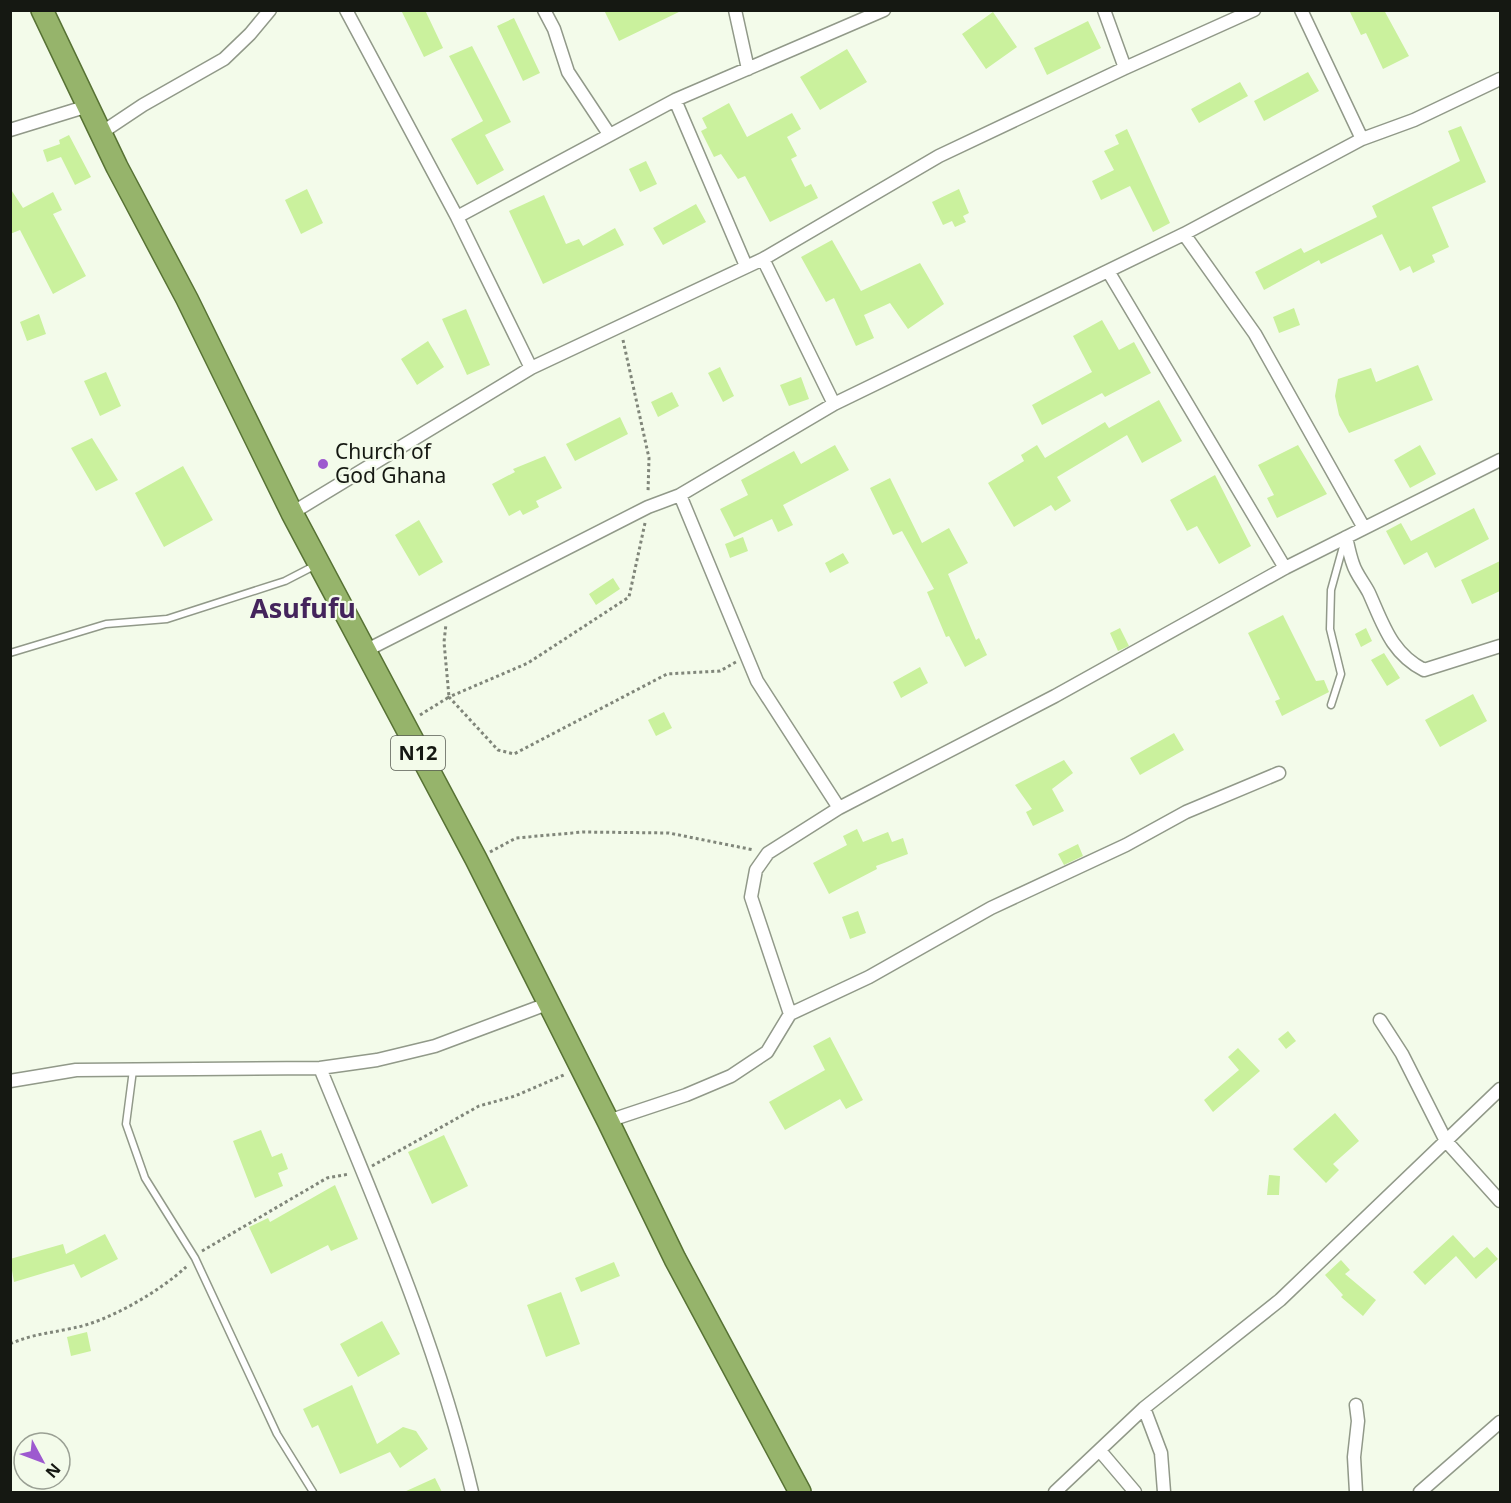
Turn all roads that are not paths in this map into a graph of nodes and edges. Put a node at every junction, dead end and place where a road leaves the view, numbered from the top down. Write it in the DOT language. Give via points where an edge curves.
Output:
graph roads {
  1 [pos="42,10"];
  2 [pos="270,10"];
  3 [pos="346,10"];
  4 [pos="544,10"];
  5 [pos="735,10"];
  6 [pos="884,10"];
  7 [pos="1104,10"];
  8 [pos="1254,10"];
  9 [pos="1300,10"];
  10 [pos="1125,68"];
  11 [pos="748,69"];
  12 [pos="1500,79"];
  13 [pos="675,100"];
  14 [pos="88,106"];
  15 [pos="10,130"];
  16 [pos="101,133"];
  17 [pos="609,134"];
  18 [pos="1362,139"];
  19 [pos="457,217"];
  20 [pos="1184,234"];
  21 [pos="763,259"];
  22 [pos="746,266"];
  23 [pos="1108,271"];
  24 [pos="531,368"];
  25 [pos="834,404"];
  26 [pos="1500,460"];
  27 [pos="680,495"];
  28 [pos="292,513"];
  29 [pos="1364,528"];
  30 [pos="1346,537"];
  31 [pos="320,563"];
  32 [pos="1285,568"];
  33 [pos="1500,646"];
  34 [pos="365,651"];
  35 [pos="10,653"];
  36 [pos="1331,705"];
  37 [pos="1279,773"];
  38 [pos="838,808"];
  39 [pos="547,1004"];
  40 [pos="790,1014"];
  41 [pos="1380,1020"];
  42 [pos="320,1068"];
  43 [pos="133,1070"];
  44 [pos="10,1082"];
  45 [pos="1500,1089"];
  46 [pos="608,1121"];
  47 [pos="1446,1141"];
  48 [pos="1500,1201"];
  49 [pos="1356,1405"];
  50 [pos="1144,1408"];
  51 [pos="1500,1422"];
  52 [pos="1101,1452"];
  53 [pos="313,1492"];
  54 [pos="472,1492"];
  55 [pos="800,1492"];
  56 [pos="1055,1492"];
  57 [pos="1136,1492"];
  58 [pos="1164,1492"];
  59 [pos="1356,1492"];
  60 [pos="1420,1492"];
  1 -- 14 [label="highway, N12"];
  2 -- 16 [label="street" via="224,59"];
  3 -- 19 [label="street"];
  4 -- 17 [label="street" via="568,72"];
  5 -- 11 [label="street"];
  6 -- 11 [label="street"];
  7 -- 10 [label="street"];
  8 -- 10 [label="street"];
  9 -- 18 [label="street"];
  10 -- 21 [label="street" via="939,156"];
  11 -- 13 [label="street"];
  12 -- 18 [label="street" via="1414,120"];
  13 -- 17 [label="street"];
  13 -- 22 [label="street"];
  14 -- 15 [label="street"];
  14 -- 16 [label="highway, N12"];
  16 -- 28 [label="highway, N12"];
  17 -- 19 [label="street"];
  18 -- 20 [label="street"];
  19 -- 24 [label="street"];
  20 -- 23 [label="street"];
  20 -- 29 [label="street" via="1255,334"];
  21 -- 22 [label="street"];
  21 -- 25 [label="street"];
  22 -- 24 [label="street"];
  23 -- 25 [label="street"];
  23 -- 32 [label="street"];
  24 -- 28 [label="street"];
  25 -- 27 [label="street"];
  26 -- 29 [label="street"];
  27 -- 34 [label="street" via="648,507"];
  27 -- 38 [label="street" via="757,681"];
  28 -- 31 [label="highway, N12"];
  29 -- 30 [label="street"];
  30 -- 32 [label="street"];
  30 -- 33 [label="street" via="1353,565 1382,625 1409,662 1424,670"];
  30 -- 36 [label="lane" via="1331,590 1330,629 1341,674"];
  31 -- 34 [label="highway, N12"];
  31 -- 35 [label="lane" via="285,581 167,619 105,624"];
  32 -- 38 [label="street" via="1054,696"];
  34 -- 39 [label="highway, N12" via="476,859"];
  37 -- 40 [label="street" via="1186,812 1126,845 991,908 869,977"];
  38 -- 40 [label="street" via="768,853 756,870 751,897"];
  39 -- 42 [label="street" via="435,1046"];
  39 -- 46 [label="highway, N12"];
  40 -- 46 [label="street" via="767,1052 731,1076"];
  41 -- 47 [label="street" via="1402,1054"];
  42 -- 43 [label="street"];
  42 -- 54 [label="street" via="431,1345 460,1437"];
  43 -- 44 [label="street" via="76,1070"];
  43 -- 53 [label="lane" via="126,1124 145,1178 195,1258 277,1434"];
  45 -- 47 [label="street"];
  46 -- 55 [label="highway, N12" via="675,1259"];
  47 -- 48 [label="street"];
  47 -- 50 [label="street" via="1280,1300"];
  49 -- 59 [label="street"];
  50 -- 52 [label="street"];
  50 -- 58 [label="street" via="1161,1453"];
  51 -- 60 [label="street"];
  52 -- 56 [label="street"];
  52 -- 57 [label="street"];
}
